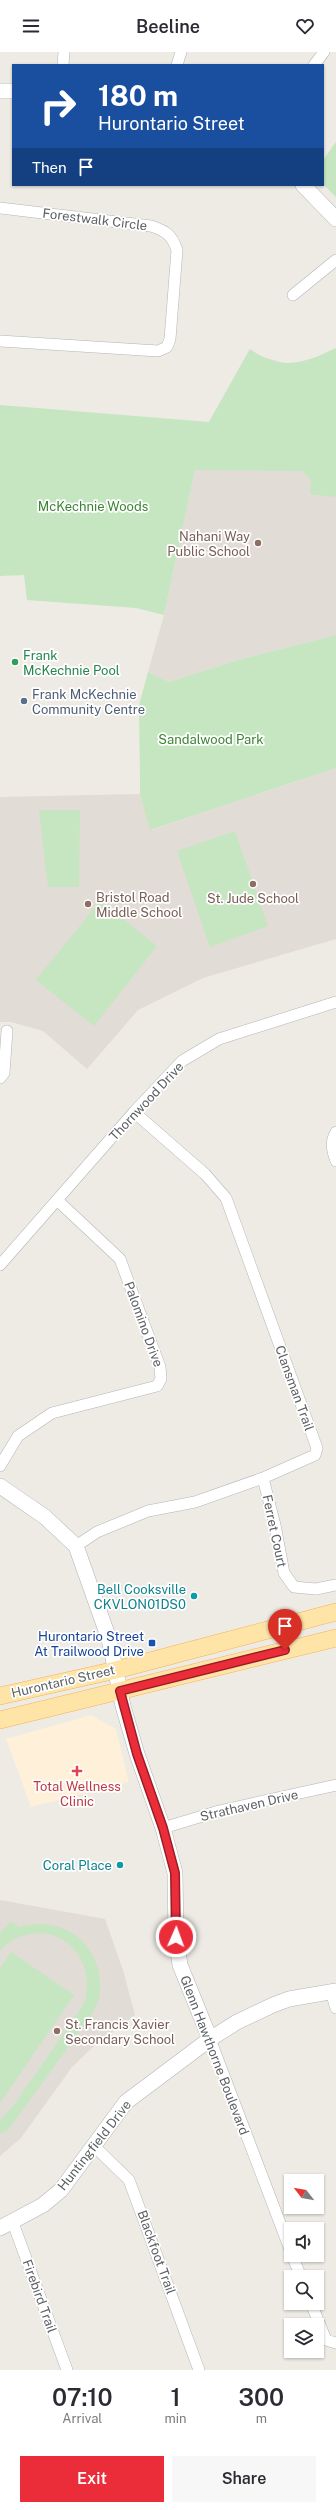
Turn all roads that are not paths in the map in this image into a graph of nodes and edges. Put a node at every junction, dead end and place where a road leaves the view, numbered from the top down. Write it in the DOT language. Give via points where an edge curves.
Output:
graph roads {
  1 [pos="64,52"];
  2 [pos="181,52"];
  3 [pos="324,52"];
  4 [pos="63,64"];
  5 [pos="177,64"];
  6 [pos="315,64"];
  7 [pos="0,91"];
  8 [pos="12,91"];
  9 [pos="304,186"];
  10 [pos="0,208"];
  11 [pos="336,219"];
  12 [pos="336,260"];
  13 [pos="293,295"];
  14 [pos="0,341"];
  15 [pos="336,1002"];
  16 [pos="6,1031"];
  17 [pos="0,1078"];
  18 [pos="134,1112"];
  19 [pos="336,1132"];
  20 [pos="336,1161"];
  21 [pos="57,1200"];
  22 [pos="0,1265"];
  23 [pos="0,1466"];
  24 [pos="263,1478"];
  25 [pos="0,1486"];
  26 [pos="76,1546"];
  27 [pos="336,1585"];
  28 [pos="336,1612"];
  29 [pos="336,1638"];
  30 [pos="116,1670"];
  31 [pos="120,1691"];
  32 [pos="0,1696"];
  33 [pos="0,1720"];
  34 [pos="336,1784"];
  35 [pos="163,1828"];
  36 [pos="334,1991"];
  37 [pos="336,2008"];
  38 [pos="210,2039"];
  39 [pos="94,2146"];
  40 [pos="7,2225"];
  41 [pos="284,2234"];
  42 [pos="314,2310"];
  43 [pos="336,2343"];
  44 [pos="67,2370"];
  45 [pos="199,2370"];
  1 -- 4 [label="street"];
  2 -- 5 [label="street"];
  3 -- 6 [label="street"];
  7 -- 8 [label="street"];
  9 -- 11 [label="street"];
  10 -- 14 [label="street, Forestwalk Circle" via="151,226 164,230 173,238 177,250 170,339 167,347 158,351"];
  12 -- 13 [label="street"];
  15 -- 18 [label="street, Thornwood Drive" via="219,1039 182,1061"];
  16 -- 17 [label="street" via="4,1073"];
  18 -- 21 [label="street, Thornwood Drive"];
  18 -- 24 [label="street, Clansman Trail" via="205,1174 226,1198 316,1441 318,1448 315,1455"];
  19 -- 20 [label="street" via="332,1137 332,1150"];
  21 -- 22 [label="street, Thornwood Drive"];
  21 -- 23 [label="street, Palomino Drive" via="120,1259 160,1367 161,1379 157,1386 52,1413 18,1436"];
  24 -- 26 [label="street, Clansman Trail" via="195,1502 148,1510 97,1532"];
  24 -- 27 [label="street, Ferret Court" via="284,1573 289,1581 294,1587 309,1589"];
  25 -- 26 [label="street" via="45,1517"];
  26 -- 30 [label="street, Glenn Hawthorne Boulevard" via="103,1620"];
  28 -- 30 [label="main road, Hurontario Street"];
  29 -- 31 [label="main road, Hurontario Street"];
  30 -- 31 [label="street, Glenn Hawthorne Boulevard"];
  30 -- 32 [label="main road, Hurontario Street"];
  31 -- 33 [label="main road, Hurontario Street"];
  31 -- 35 [label="street, Glenn Hawthorne Boulevard" via="141,1769"];
  34 -- 35 [label="street, Strathaven Drive" via="219,1811"];
  35 -- 38 [label="street, Glenn Hawthorne Boulevard" via="175,1873 176,1937 180,1965"];
  36 -- 37 [label="street"];
  36 -- 38 [label="street, Huntingfield Drive" via="289,1999 266,2007"];
  38 -- 39 [label="street, Huntingfield Drive" via="126,2102"];
  38 -- 41 [label="street, Glenn Hawthorne Boulevard"];
  39 -- 40 [label="street, Huntingfield Drive" via="60,2190 43,2205"];
  39 -- 45 [label="street, Blackfoot Trail" via="129,2180"];
  40 -- 44 [label="street, Firebird Trail"];
  42 -- 43 [label="street" via="326,2340"];
}
